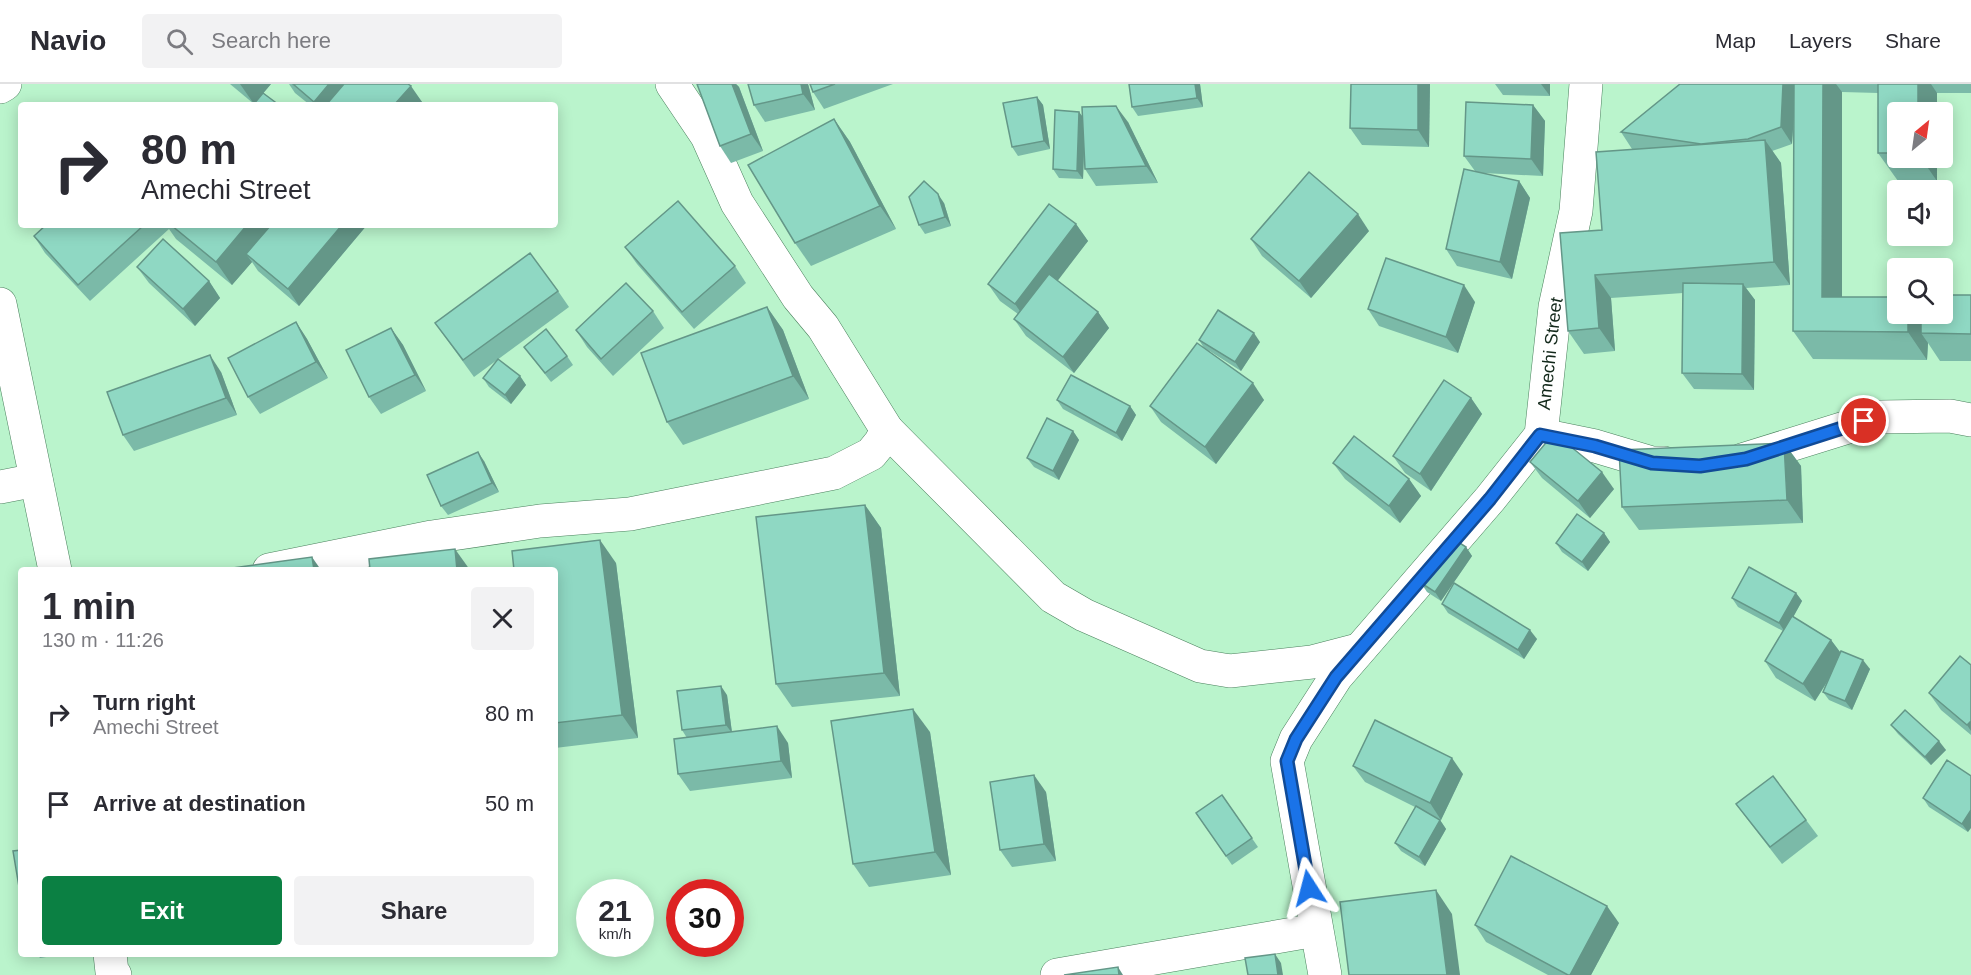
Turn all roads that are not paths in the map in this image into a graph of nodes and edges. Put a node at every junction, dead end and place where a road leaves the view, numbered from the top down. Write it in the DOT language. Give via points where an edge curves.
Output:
graph roads {
  1 [pos="5,84"];
  2 [pos="672,84"];
  3 [pos="1586,84"];
  4 [pos="0,87"];
  5 [pos="0,304"];
  6 [pos="1971,420"];
  7 [pos="887,430"];
  8 [pos="1540,435"];
  9 [pos="36,480"];
  10 [pos="0,487"];
  11 [pos="54,567"];
  12 [pos="284,567"];
  13 [pos="1358,650"];
  14 [pos="1316,930"];
  15 [pos="110,957"];
  16 [pos="115,975"];
  17 [pos="1057,975"];
  18 [pos="1325,975"];
  1 -- 4 [label="street"];
  2 -- 7 [label="street" via="707,136 737,203 798,297 823,327"];
  3 -- 8 [label="street, Amechi Street" via="1575,211 1555,307"];
  5 -- 9 [label="street"];
  6 -- 8 [label="street, Amechi Street" via="1950,416 1880,417 1746,459 1701,464 1652,463"];
  7 -- 12 [label="street" via="870,454 834,473 630,514 540,521 432,537"];
  7 -- 13 [label="street" via="1053,597 1084,615 1200,666 1230,671 1312,662"];
  8 -- 13 [label="street" via="1490,499"];
  9 -- 10 [label="street"];
  9 -- 11 [label="street"];
  13 -- 14 [label="street" via="1296,739 1287,761"];
  14 -- 17 [label="street"];
  14 -- 18 [label="street"];
  15 -- 16 [label="street"];
}
